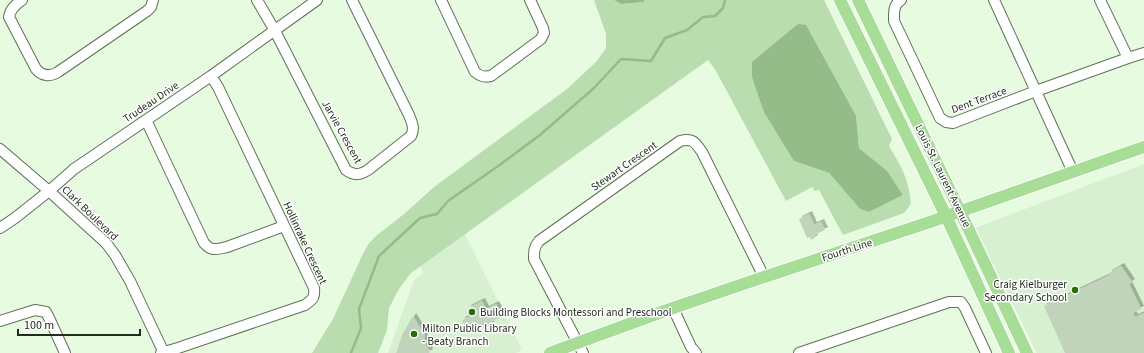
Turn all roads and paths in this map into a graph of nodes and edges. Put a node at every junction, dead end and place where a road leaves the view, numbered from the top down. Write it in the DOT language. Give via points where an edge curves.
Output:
graph roads {
  1 [pos="22,0"];
  2 [pos="153,0"];
  3 [pos="257,0"];
  4 [pos="317,0"];
  5 [pos="352,0"];
  6 [pos="441,0"];
  7 [pos="530,0"];
  8 [pos="840,0"];
  9 [pos="858,0"];
  10 [pos="901,0"];
  11 [pos="994,0"];
  12 [pos="1100,0"];
  13 [pos="275,31"];
  14 [pos="1144,53"];
  15 [pos="1128,58"];
  16 [pos="211,76"];
  17 [pos="1036,91"];
  18 [pos="146,120"];
  19 [pos="1144,147"];
  20 [pos="0,149"];
  21 [pos="1073,172"];
  22 [pos="49,191"];
  23 [pos="960,211"];
  24 [pos="946,216"];
  25 [pos="284,226"];
  26 [pos="0,228"];
  27 [pos="764,277"];
  28 [pos="674,308"];
  29 [pos="0,321"];
  30 [pos="580,348"];
  31 [pos="806,352"];
  32 [pos="65,353"];
  33 [pos="163,353"];
  34 [pos="550,353"];
  35 [pos="696,353"];
  36 [pos="986,353"];
  37 [pos="1009,353"];
  38 [pos="1027,353"];
  1 -- 2 [label="street" via="11,10 9,17 36,69 46,75 55,74 147,11"];
  3 -- 13 [label="street"];
  4 -- 13 [label="street, Trudeau Drive"];
  5 -- 13 [label="street, Jarvie Crescent" via="414,131 362,174 346,170"];
  6 -- 7 [label="street" via="475,72 484,77 492,76 541,39 543,28"];
  8 -- 24 [label="main road, Louis St. Laurent Avenue"];
  9 -- 23 [label="main road, Louis St. Laurent Avenue"];
  10 -- 17 [label="street, Dent Terrace" via="894,8 894,21 940,118 953,123"];
  11 -- 17 [label="street"];
  12 -- 15 [label="street"];
  13 -- 16 [label="street, Trudeau Drive"];
  14 -- 15 [label="street, Dent Terrace"];
  15 -- 17 [label="street, Dent Terrace"];
  16 -- 18 [label="street, Trudeau Drive"];
  16 -- 25 [label="street, Hollinrake Crescent"];
  17 -- 21 [label="street"];
  18 -- 22 [label="street, Trudeau Drive" via="74,169"];
  18 -- 25 [label="street" via="208,248 226,247"];
  19 -- 21 [label="main road, Fourth Line"];
  20 -- 22 [label="street, Clark Boulevard"];
  21 -- 23 [label="main road, Fourth Line"];
  22 -- 26 [label="street, Trudeau Drive"];
  22 -- 33 [label="street, Clark Boulevard" via="95,232 115,255 130,281"];
  23 -- 24 [label="main road, Fourth Line"];
  23 -- 38 [label="main road, Louis St. Laurent Avenue"];
  24 -- 27 [label="main road, Fourth Line"];
  24 -- 37 [label="main road, Louis St. Laurent Avenue"];
  25 -- 33 [label="street, Hollinrake Crescent" via="314,288 315,296 312,300 305,305"];
  27 -- 28 [label="main road, Fourth Line"];
  27 -- 30 [label="street, Stewart Crescent" via="702,152 693,141 680,141 535,246 534,259"];
  28 -- 30 [label="main road, Fourth Line"];
  28 -- 35 [label="street"];
  29 -- 32 [label="street" via="35,310 46,312"];
  30 -- 34 [label="main road, Fourth Line"];
  31 -- 36 [label="street" via="956,301 961,302 965,308"];
}
